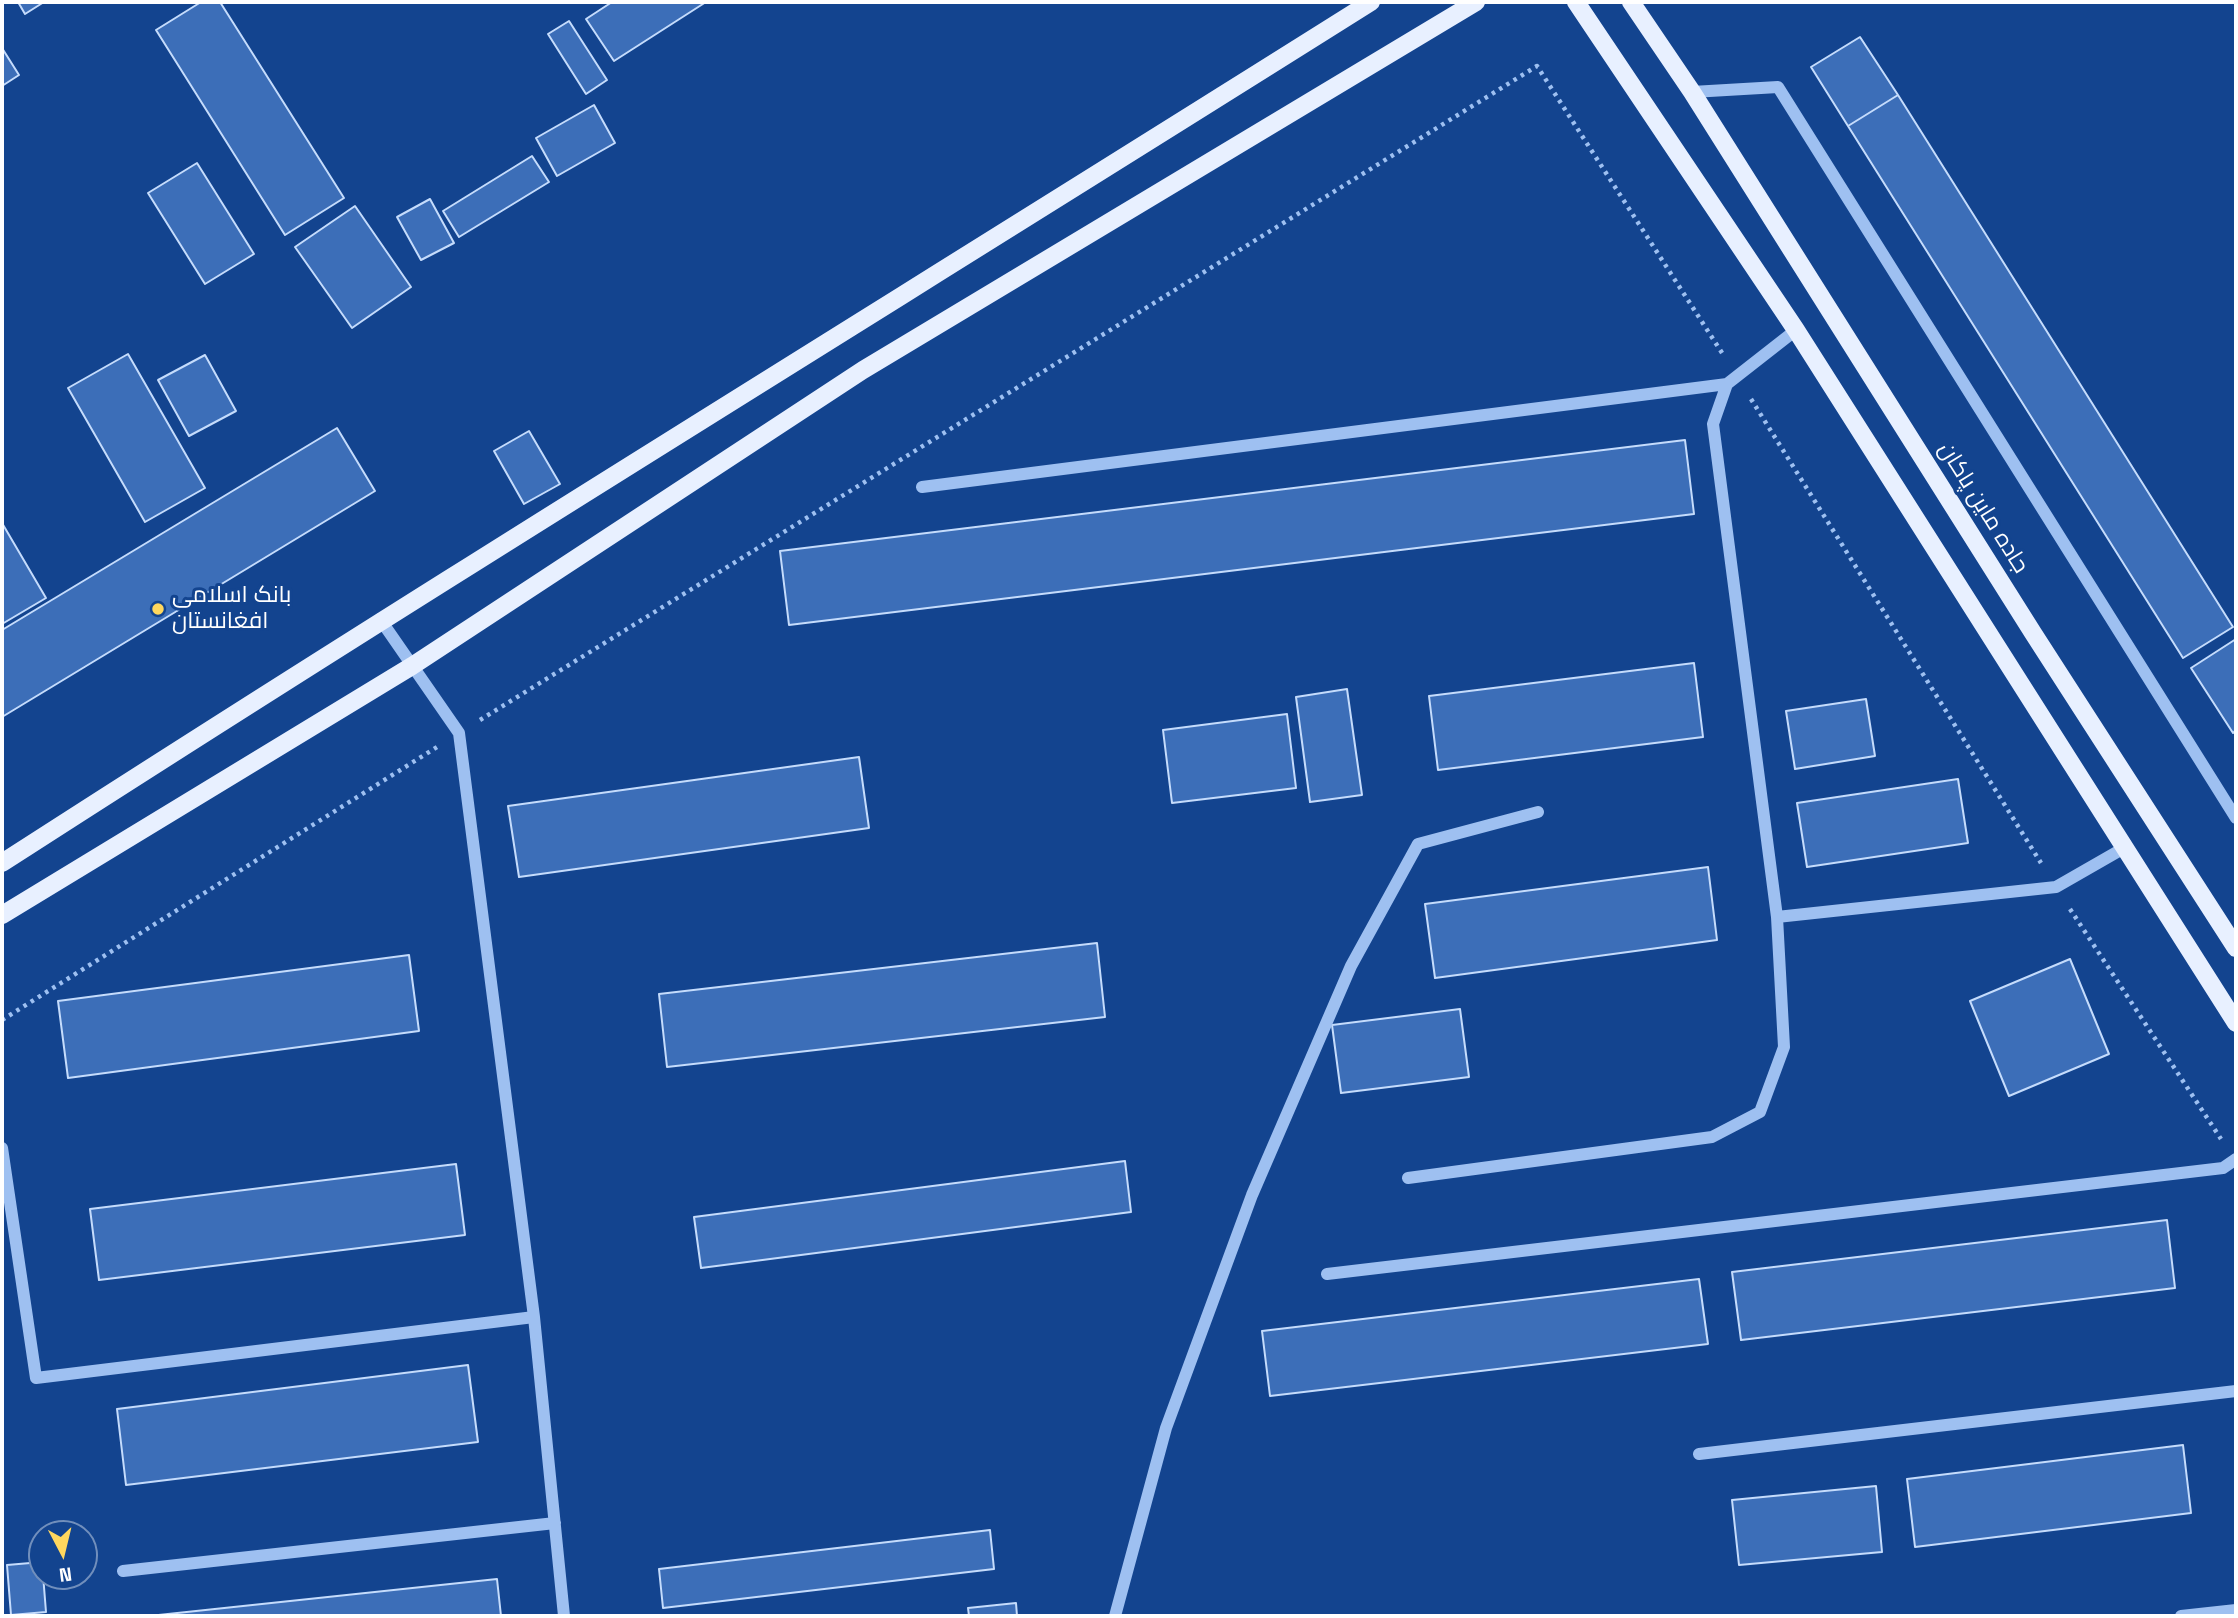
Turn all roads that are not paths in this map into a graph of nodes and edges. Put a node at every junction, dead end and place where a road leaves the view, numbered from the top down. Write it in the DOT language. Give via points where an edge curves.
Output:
graph roads {
  1 [pos="1371,2"];
  2 [pos="1476,2"];
  3 [pos="1576,2"];
  4 [pos="1631,2"];
  5 [pos="1692,92"];
  6 [pos="1796,330"];
  7 [pos="1732,380"];
  8 [pos="922,487"];
  9 [pos="380,619"];
  10 [pos="412,666"];
  11 [pos="1538,812"];
  12 [pos="2236,818"];
  13 [pos="2124,848"];
  14 [pos="2,863"];
  15 [pos="2,915"];
  16 [pos="1777,917"];
  17 [pos="2236,948"];
  18 [pos="2236,1023"];
  19 [pos="2,1148"];
  20 [pos="2235,1159"];
  21 [pos="1408,1178"];
  22 [pos="1327,1274"];
  23 [pos="534,1317"];
  24 [pos="2236,1391"];
  25 [pos="1699,1454"];
  26 [pos="555,1523"];
  27 [pos="123,1571"];
  28 [pos="2236,1610"];
  29 [pos="564,1616"];
  30 [pos="1115,1616"];
  31 [pos="2181,1616"];
  1 -- 9 [label="main road"];
  2 -- 10 [label="main road" via="863,370"];
  3 -- 6 [label="main road"];
  4 -- 5 [label="main road, جاده ماین پاکان"];
  5 -- 12 [label="street" via="1778,87"];
  5 -- 17 [label="main road, جاده ماین پاکان"];
  6 -- 7 [label="street"];
  6 -- 13 [label="main road"];
  7 -- 8 [label="street"];
  7 -- 16 [label="street" via="1713,424"];
  9 -- 10 [label="street"];
  9 -- 14 [label="main road"];
  10 -- 15 [label="main road"];
  10 -- 23 [label="street" via="459,733"];
  11 -- 30 [label="street" via="1418,844 1351,966 1252,1195 1166,1428"];
  13 -- 16 [label="street" via="2056,887"];
  13 -- 18 [label="main road"];
  16 -- 21 [label="street" via="1784,1047 1760,1112 1712,1137"];
  19 -- 23 [label="street" via="36,1378"];
  20 -- 22 [label="street" via="2223,1168"];
  23 -- 26 [label="street"];
  24 -- 25 [label="street"];
  26 -- 27 [label="street"];
  26 -- 29 [label="street"];
  28 -- 31 [label="street"];
}
